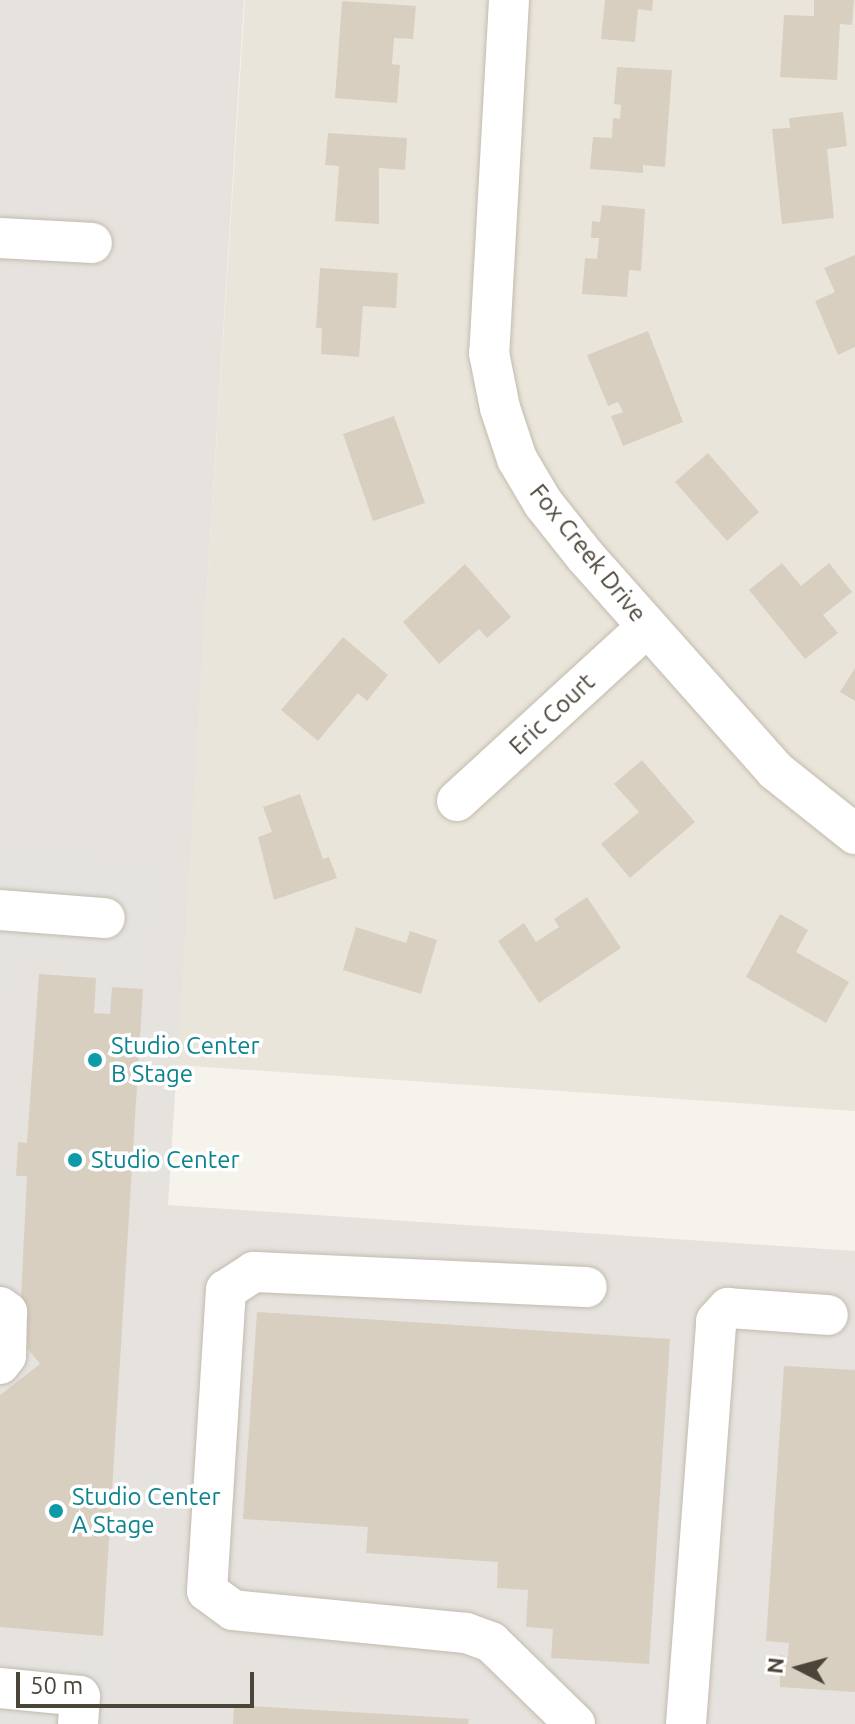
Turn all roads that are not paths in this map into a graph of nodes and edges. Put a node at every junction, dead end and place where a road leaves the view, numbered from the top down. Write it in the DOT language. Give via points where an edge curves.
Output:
graph roads {
  1 [pos="509,0"];
  2 [pos="0,238"];
  3 [pos="92,243"];
  4 [pos="647,627"];
  5 [pos="457,801"];
  6 [pos="855,834"];
  7 [pos="0,910"];
  8 [pos="105,918"];
  9 [pos="587,1287"];
  10 [pos="0,1307"];
  11 [pos="828,1315"];
  12 [pos="0,1364"];
  13 [pos="0,1688"];
  14 [pos="78,1724"];
  15 [pos="575,1724"];
  16 [pos="686,1724"];
  1 -- 4 [label="street, Fox Creek Drive" via="489,300 489,353 500,408 517,459 543,503"];
  2 -- 3 [label="street"];
  4 -- 5 [label="street, Eric Court"];
  4 -- 6 [label="street, Fox Creek Drive" via="776,771"];
  7 -- 8 [label="street"];
  9 -- 15 [label="street" via="254,1272 226,1290 207,1591 233,1610 466,1633 491,1642"];
  10 -- 12 [label="street" via="7,1312 6,1356"];
  11 -- 16 [label="street" via="728,1308 716,1321"];
  13 -- 14 [label="street" via="80,1696"];
}
